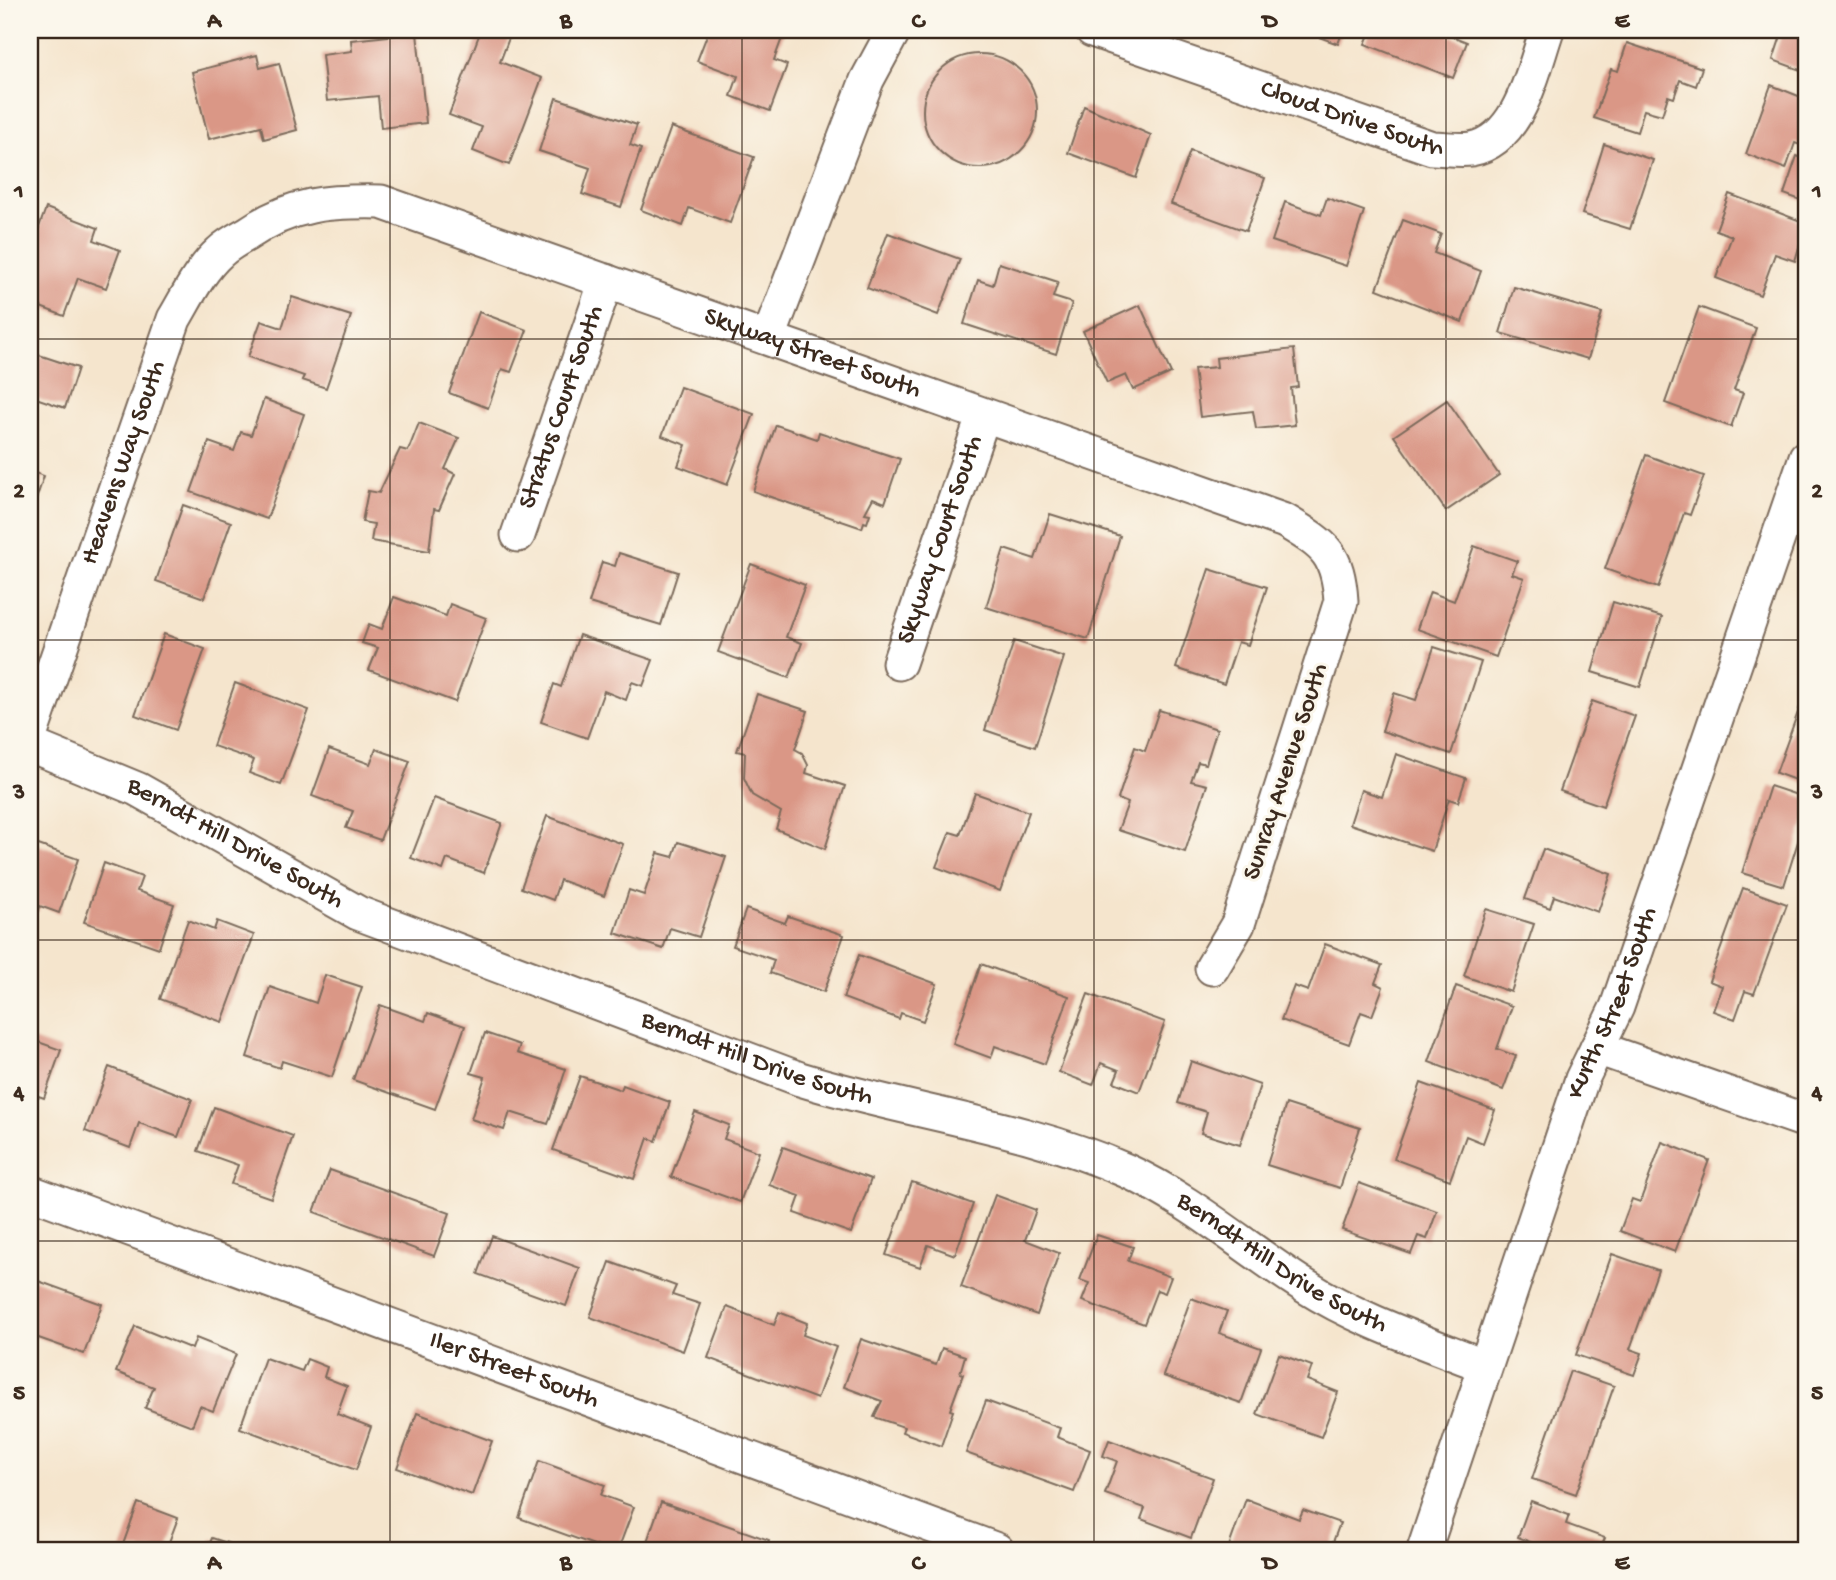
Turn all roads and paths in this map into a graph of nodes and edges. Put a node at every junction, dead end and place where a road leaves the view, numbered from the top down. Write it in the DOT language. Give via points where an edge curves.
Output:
graph roads {
  1 [pos="894,30"];
  2 [pos="1092,30"];
  3 [pos="1547,30"];
  4 [pos="265,222"];
  5 [pos="606,281"];
  6 [pos="769,337"];
  7 [pos="983,417"];
  8 [pos="1806,457"];
  9 [pos="518,535"];
  10 [pos="1339,570"];
  11 [pos="899,663"];
  12 [pos="30,736"];
  13 [pos="30,745"];
  14 [pos="1212,968"];
  15 [pos="1597,1048"];
  16 [pos="1806,1121"];
  17 [pos="30,1192"];
  18 [pos="1485,1366"];
  19 [pos="997,1550"];
  20 [pos="1424,1550"];
  1 -- 6 [label="street" via="867,80"];
  2 -- 3 [label="street, Cloud Drive South" via="1432,148 1471,149 1503,135"];
  4 -- 5 [label="street, Skyway Street South" via="305,205 381,202"];
  4 -- 12 [label="street, Heavens Way South" via="220,252 174,320"];
  5 -- 6 [label="street, Skyway Street South"];
  5 -- 9 [label="street, Stratus Court South"];
  6 -- 7 [label="street, Skyway Street South"];
  7 -- 10 [label="street, Skyway Street South" via="1285,521 1319,542"];
  7 -- 11 [label="street, Skyway Court South"];
  8 -- 15 [label="street, Kurth Street South" via="1617,1007"];
  10 -- 14 [label="street, Sunray Avenue South" via="1341,601 1328,649 1238,924"];
  13 -- 18 [label="street, Berndt Hill Drive South" via="137,789 358,913 800,1079 1073,1150 1129,1172 1183,1202 1306,1287"];
  15 -- 16 [label="street"];
  15 -- 18 [label="street, Kurth Street South" via="1582,1079"];
  17 -- 19 [label="street, Iler Street South"];
  18 -- 20 [label="street, Kurth Street South"];
}
